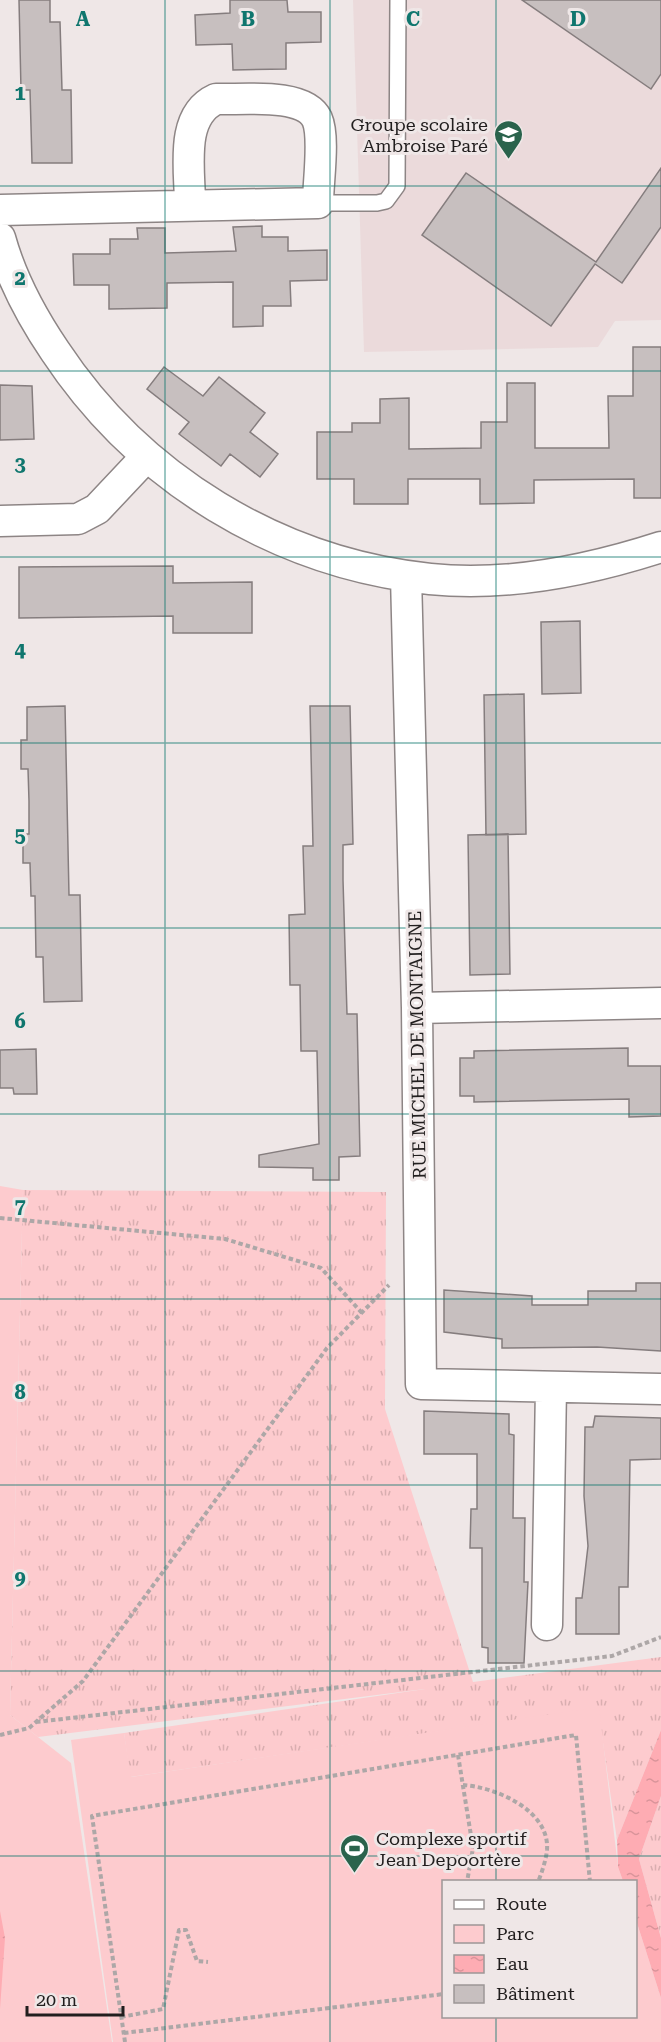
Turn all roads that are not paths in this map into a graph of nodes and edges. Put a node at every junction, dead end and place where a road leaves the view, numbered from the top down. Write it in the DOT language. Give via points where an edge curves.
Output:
graph roads {
  1 [pos="398,0"];
  2 [pos="318,203"];
  3 [pos="190,204"];
  4 [pos="0,210"];
  5 [pos="1,243"];
  6 [pos="146,458"];
  7 [pos="0,521"];
  8 [pos="661,547"];
  9 [pos="406,576"];
  10 [pos="661,1003"];
  11 [pos="417,1008"];
  12 [pos="550,1387"];
  13 [pos="661,1389"];
  14 [pos="547,1625"];
  1 -- 2 [label="lane" via="397,186 386,201 377,203"];
  2 -- 3 [label="street"];
  2 -- 3 [label="street" via="319,133 316,119 306,107 291,100 216,99 196,115 190,131"];
  3 -- 4 [label="street"];
  5 -- 6 [label="street" via="33,316 76,383"];
  6 -- 7 [label="street" via="98,508 78,519"];
  6 -- 9 [label="street" via="225,513 280,539 344,562"];
  8 -- 9 [label="street" via="536,577 472,581"];
  9 -- 11 [label="street, RUE MICHEL DE MONTAIGNE"];
  10 -- 11 [label="street"];
  11 -- 12 [label="street, RUE MICHEL DE MONTAIGNE" via="421,1384"];
  12 -- 13 [label="street, RUE MICHEL DE MONTAIGNE"];
  12 -- 14 [label="street"];
}
